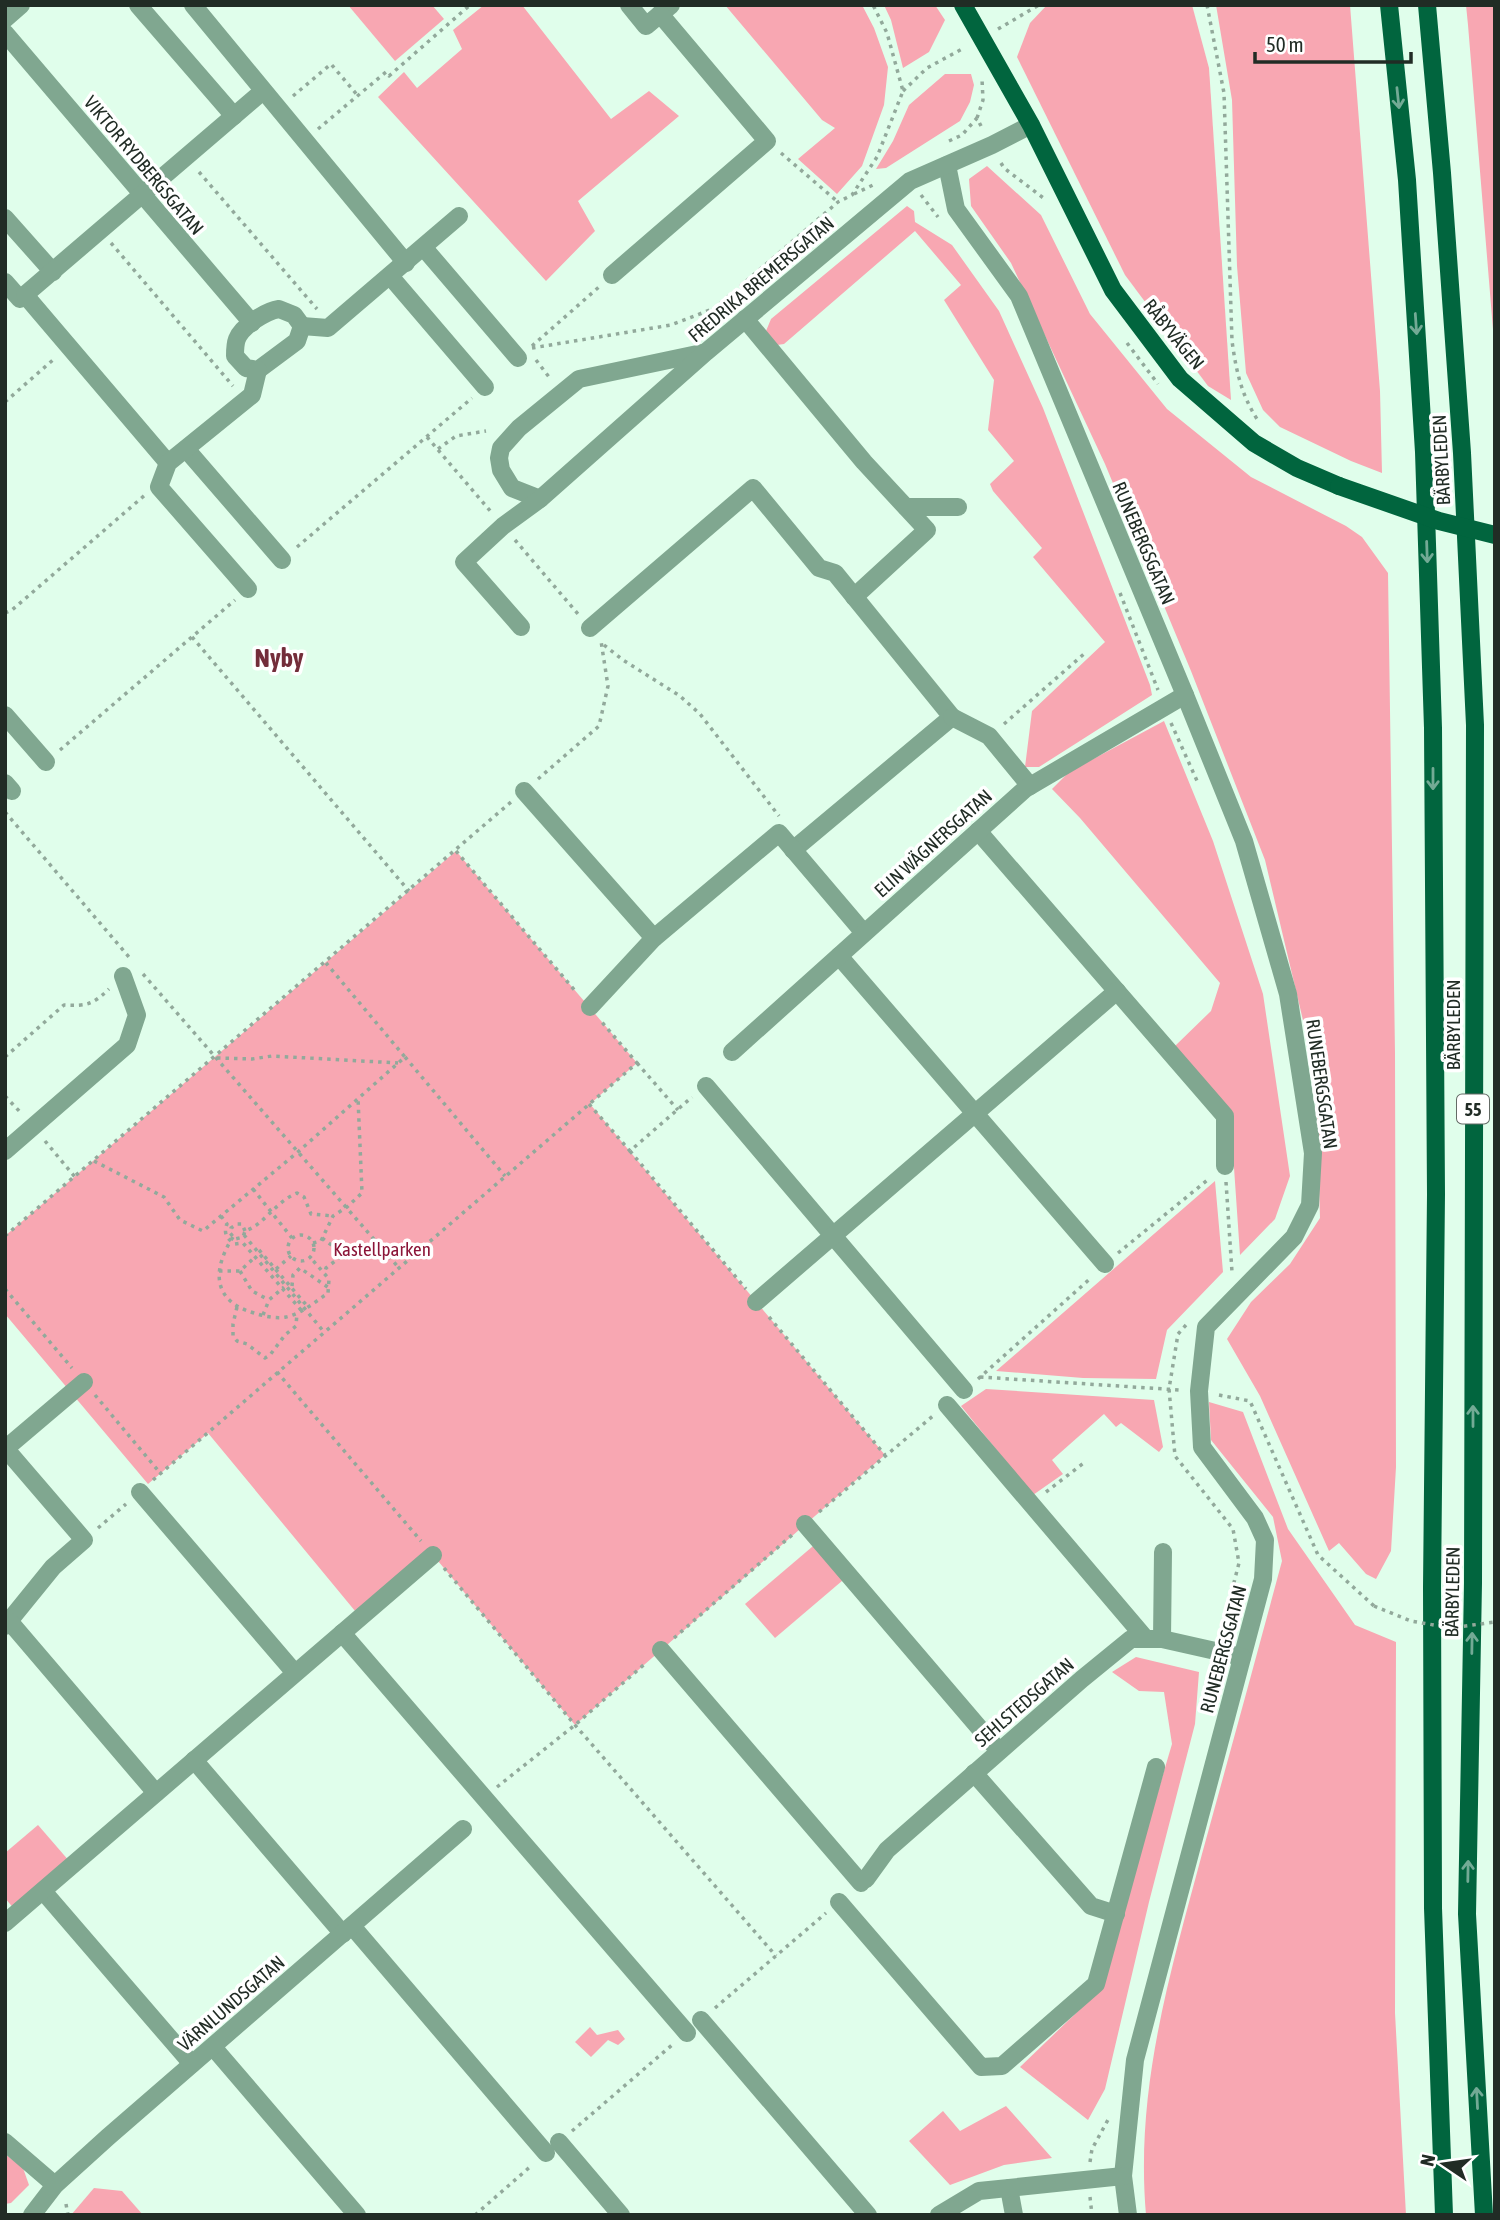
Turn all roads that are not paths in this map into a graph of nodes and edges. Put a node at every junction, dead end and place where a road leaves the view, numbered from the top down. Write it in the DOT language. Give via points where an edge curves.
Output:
graph roads {
  1 [pos="21,5"];
  2 [pos="138,5"];
  3 [pos="193,5"];
  4 [pos="629,5"];
  5 [pos="963,5"];
  6 [pos="1389,5"];
  7 [pos="1427,5"];
  8 [pos="666,10"];
  9 [pos="5,19"];
  10 [pos="5,33"];
  11 [pos="263,91"];
  12 [pos="234,116"];
  13 [pos="1031,125"];
  14 [pos="947,165"];
  15 [pos="143,195"];
  16 [pos="459,216"];
  17 [pos="5,218"];
  18 [pos="424,248"];
  19 [pos="406,263"];
  20 [pos="52,272"];
  21 [pos="612,275"];
  22 [pos="390,276"];
  23 [pos="5,282"];
  24 [pos="25,295"];
  25 [pos="745,319"];
  26 [pos="252,323"];
  27 [pos="302,326"];
  28 [pos="706,352"];
  29 [pos="523,354"];
  30 [pos="258,370"];
  31 [pos="485,387"];
  32 [pos="186,449"];
  33 [pos="169,463"];
  34 [pos="540,499"];
  35 [pos="906,507"];
  36 [pos="958,507"];
  37 [pos="1495,535"];
  38 [pos="282,560"];
  39 [pos="248,589"];
  40 [pos="854,597"];
  41 [pos="521,627"];
  42 [pos="590,628"];
  43 [pos="1185,695"];
  44 [pos="5,715"];
  45 [pos="952,717"];
  46 [pos="46,761"];
  47 [pos="1030,786"];
  48 [pos="524,791"];
  49 [pos="978,831"];
  50 [pos="793,850"];
  51 [pos="864,933"];
  52 [pos="654,939"];
  53 [pos="839,956"];
  54 [pos="123,976"];
  55 [pos="1117,991"];
  56 [pos="590,1007"];
  57 [pos="732,1052"];
  58 [pos="706,1086"];
  59 [pos="975,1114"];
  60 [pos="5,1151"];
  61 [pos="1225,1166"];
  62 [pos="833,1236"];
  63 [pos="1105,1265"];
  64 [pos="756,1302"];
  65 [pos="84,1382"];
  66 [pos="964,1390"];
  67 [pos="947,1405"];
  68 [pos="5,1449"];
  69 [pos="140,1492"];
  70 [pos="805,1524"];
  71 [pos="1163,1552"];
  72 [pos="433,1555"];
  73 [pos="8,1624"];
  74 [pos="342,1633"];
  75 [pos="1154,1639"];
  76 [pos="661,1650"];
  77 [pos="1242,1657"];
  78 [pos="295,1673"];
  79 [pos="999,1751"];
  80 [pos="194,1760"];
  81 [pos="1156,1767"];
  82 [pos="974,1773"];
  83 [pos="156,1793"];
  84 [pos="463,1829"];
  85 [pos="43,1891"];
  86 [pos="839,1902"];
  87 [pos="8,1914"];
  88 [pos="1115,1914"];
  89 [pos="347,1930"];
  90 [pos="701,2020"];
  91 [pos="687,2033"];
  92 [pos="213,2047"];
  93 [pos="192,2064"];
  94 [pos="5,2142"];
  95 [pos="1123,2176"];
  96 [pos="55,2185"];
  97 [pos="1009,2188"];
  98 [pos="32,2215"];
  99 [pos="357,2215"];
  100 [pos="621,2215"];
  101 [pos="868,2215"];
  102 [pos="939,2215"];
  103 [pos="1014,2215"];
  104 [pos="1128,2215"];
  105 [pos="1444,2215"];
  106 [pos="1484,2215"];
  1 -- 9 [label="street"];
  2 -- 12 [label="street"];
  3 -- 11 [label="street"];
  4 -- 8 [label="street" via="646,26"];
  5 -- 13 [label="main road, RÅBYVÄGEN"];
  6 -- 105 [label="main road, BÄRBYLEDEN / 55, one-way" via="1407,180 1433,728 1433,1908"];
  106 -- 7 [label="main road, BÄRBYLEDEN / 55, one-way" via="1467,1914 1473,1583 1475,725 1462,453"];
  8 -- 21 [label="street" via="767,141"];
  10 -- 15 [label="street, VIKTOR RYDBERGSGATAN"];
  11 -- 12 [label="street"];
  11 -- 19 [label="street"];
  12 -- 15 [label="street"];
  13 -- 14 [label="street, FREDRIKA BREMERSGATAN"];
  13 -- 37 [label="main road, RÅBYVÄGEN, bridge" via="1113,290 1180,379 1254,443 1297,468 1439,521"];
  14 -- 25 [label="street, FREDRIKA BREMERSGATAN" via="910,181"];
  14 -- 43 [label="street, RUNEBERGSGATAN" via="956,209 1019,296"];
  15 -- 20 [label="street"];
  15 -- 26 [label="street, VIKTOR RYDBERGSGATAN"];
  16 -- 18 [label="street"];
  17 -- 20 [label="street"];
  18 -- 19 [label="street"];
  18 -- 29 [label="street"];
  19 -- 22 [label="street"];
  20 -- 24 [label="street"];
  22 -- 27 [label="street" via="328,328"];
  22 -- 31 [label="street"];
  23 -- 24 [label="street" via="20,299"];
  24 -- 33 [label="street"];
  25 -- 28 [label="street, FREDRIKA BREMERSGATAN"];
  25 -- 35 [label="street"];
  26 -- 27 [label="street" via="279,309 294,315"];
  26 -- 30 [label="street" via="239,335 235,356 246,368"];
  27 -- 30 [label="street" via="297,341"];
  28 -- 34 [label="street, FREDRIKA BREMERSGATAN"];
  28 -- 34 [label="street" via="579,379 519,428 501,448 501,470 512,488"];
  30 -- 32 [label="street" via="252,395"];
  32 -- 33 [label="street"];
  32 -- 38 [label="street"];
  33 -- 39 [label="street" via="159,487"];
  34 -- 41 [label="street, FREDRIKA BREMERSGATAN" via="464,562"];
  35 -- 36 [label="street"];
  35 -- 40 [label="street" via="928,530"];
  40 -- 42 [label="street" via="835,573 819,568 753,488"];
  40 -- 45 [label="street"];
  43 -- 47 [label="street, ELIN WÄGNERSGATAN"];
  43 -- 77 [label="street, RUNEBERGSGATAN" via="1244,841 1288,995 1313,1153 1310,1205 1294,1237 1206,1327 1199,1391 1202,1447 1255,1518 1265,1540 1263,1579"];
  44 -- 46 [label="street"];
  45 -- 47 [label="street" via="989,736"];
  45 -- 50 [label="street"];
  47 -- 49 [label="street, ELIN WÄGNERSGATAN"];
  48 -- 52 [label="street"];
  49 -- 51 [label="street, ELIN WÄGNERSGATAN"];
  49 -- 55 [label="street"];
  50 -- 51 [label="street"];
  50 -- 52 [label="street" via="779,833"];
  51 -- 53 [label="street, ELIN WÄGNERSGATAN"];
  52 -- 56 [label="street"];
  53 -- 57 [label="street, ELIN WÄGNERSGATAN"];
  53 -- 59 [label="street"];
  54 -- 60 [label="street" via="137,1015 127,1045"];
  55 -- 59 [label="street"];
  55 -- 61 [label="street" via="1225,1116"];
  58 -- 62 [label="street"];
  59 -- 62 [label="street"];
  59 -- 63 [label="street"];
  62 -- 64 [label="street"];
  62 -- 66 [label="street"];
  65 -- 68 [label="street"];
  67 -- 75 [label="street"];
  68 -- 73 [label="street" via="84,1540 53,1567"];
  69 -- 78 [label="street"];
  70 -- 79 [label="street"];
  71 -- 75 [label="street"];
  72 -- 74 [label="street"];
  73 -- 83 [label="street"];
  74 -- 78 [label="street"];
  74 -- 91 [label="street"];
  75 -- 77 [label="street"];
  75 -- 79 [label="street, SEHLSTEDSGATAN" via="1131,1639"];
  76 -- 82 [label="street, SEHLSTEDSGATAN" via="863,1881 887,1850"];
  77 -- 95 [label="street, RUNEBERGSGATAN" via="1135,2060"];
  78 -- 80 [label="street"];
  79 -- 82 [label="street, SEHLSTEDSGATAN"];
  80 -- 83 [label="street"];
  80 -- 89 [label="street"];
  81 -- 88 [label="street"];
  82 -- 88 [label="street" via="1091,1906"];
  83 -- 85 [label="street"];
  84 -- 89 [label="street, VÄRNLUNDSGATAN"];
  85 -- 87 [label="street"];
  85 -- 93 [label="street"];
  86 -- 88 [label="street" via="981,2067 1002,2066 1096,1984"];
  89 -- 92 [label="street, VÄRNLUNDSGATAN"];
  89 -- 100 [label="street"];
  90 -- 101 [label="street"];
  92 -- 93 [label="street, VÄRNLUNDSGATAN"];
  92 -- 99 [label="street"];
  93 -- 96 [label="street, VÄRNLUNDSGATAN"];
  94 -- 96 [label="street"];
  95 -- 97 [label="street"];
  95 -- 104 [label="street, RUNEBERGSGATAN"];
  96 -- 98 [label="street, VÄRNLUNDSGATAN"];
  97 -- 102 [label="street" via="979,2191"];
  97 -- 103 [label="street"];
}
